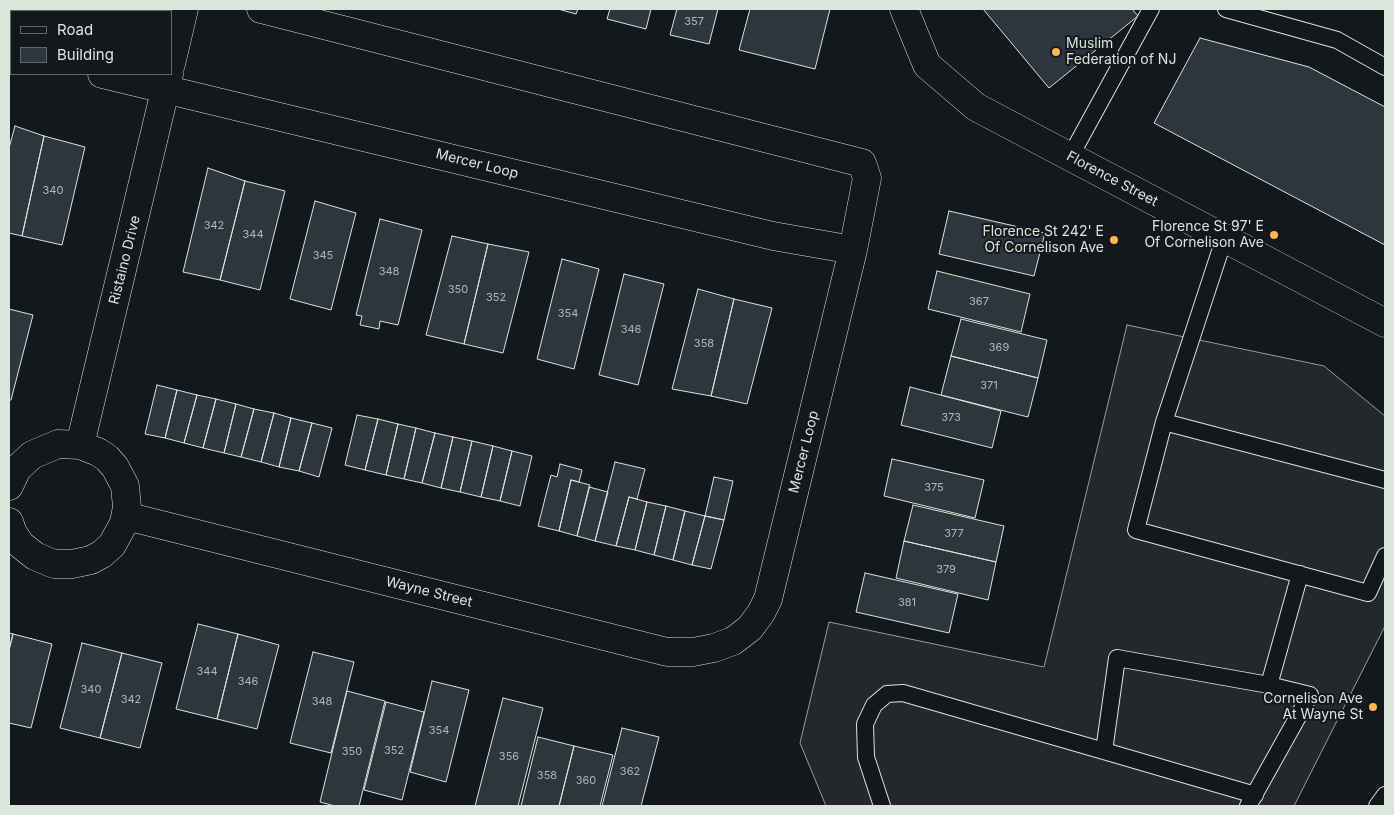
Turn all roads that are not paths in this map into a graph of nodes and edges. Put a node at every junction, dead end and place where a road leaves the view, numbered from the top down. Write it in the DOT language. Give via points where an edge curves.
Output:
graph roads {
  1 [pos="184,9"];
  2 [pos="262,9"];
  3 [pos="904,9"];
  4 [pos="1151,9"];
  5 [pos="1226,9"];
  6 [pos="172,62"];
  7 [pos="1385,67"];
  8 [pos="169,75"];
  9 [pos="1070,157"];
  10 [pos="1224,239"];
  11 [pos="852,250"];
  12 [pos="1385,323"];
  13 [pos="1164,422"];
  14 [pos="80,445"];
  15 [pos="1385,480"];
  16 [pos="9,486"];
  17 [pos="126,516"];
  18 [pos="9,522"];
  19 [pos="1385,556"];
  20 [pos="1300,574"];
  21 [pos="733,641"];
  22 [pos="1269,684"];
  23 [pos="1104,751"];
  24 [pos="1385,795"];
  25 [pos="1252,801"];
  26 [pos="882,806"];
  27 [pos="1377,806"];
  1 -- 6 [label="street, Ristaino Drive"];
  2 -- 11 [label="street, Mercer Loop" via="862,163 867,178"];
  3 -- 9 [label="street, Florence Street" via="927,65 976,107"];
  4 -- 9 [label="lane"];
  5 -- 7 [label="lane" via="1336,40"];
  8 -- 11 [label="street, Mercer Loop" via="773,236"];
  8 -- 14 [label="street, Ristaino Drive"];
  9 -- 10 [label="street, Florence Street"];
  10 -- 12 [label="street, Florence Street"];
  10 -- 13 [label="lane"];
  11 -- 21 [label="street, Mercer Loop" via="768,599 750,628"];
  13 -- 15 [label="lane"];
  13 -- 20 [label="lane" via="1136,530"];
  14 -- 16 [label="street" via="58,444 32,455 17,469"];
  14 -- 17 [label="street" via="98,452 115,468 125,486"];
  17 -- 18 [label="street" via="117,538 107,549 91,560 72,564 54,564 35,556 21,545"];
  17 -- 21 [label="street, Wayne Street" via="667,652 693,652"];
  19 -- 20 [label="lane" via="1368,593"];
  20 -- 22 [label="lane"];
  22 -- 23 [label="lane" via="1117,658"];
  22 -- 25 [label="lane" via="1310,695"];
  23 -- 25 [label="lane"];
  23 -- 26 [label="lane" via="903,693 887,694 874,705 865,724 866,757"];
  24 -- 27 [label="lane"];
}
